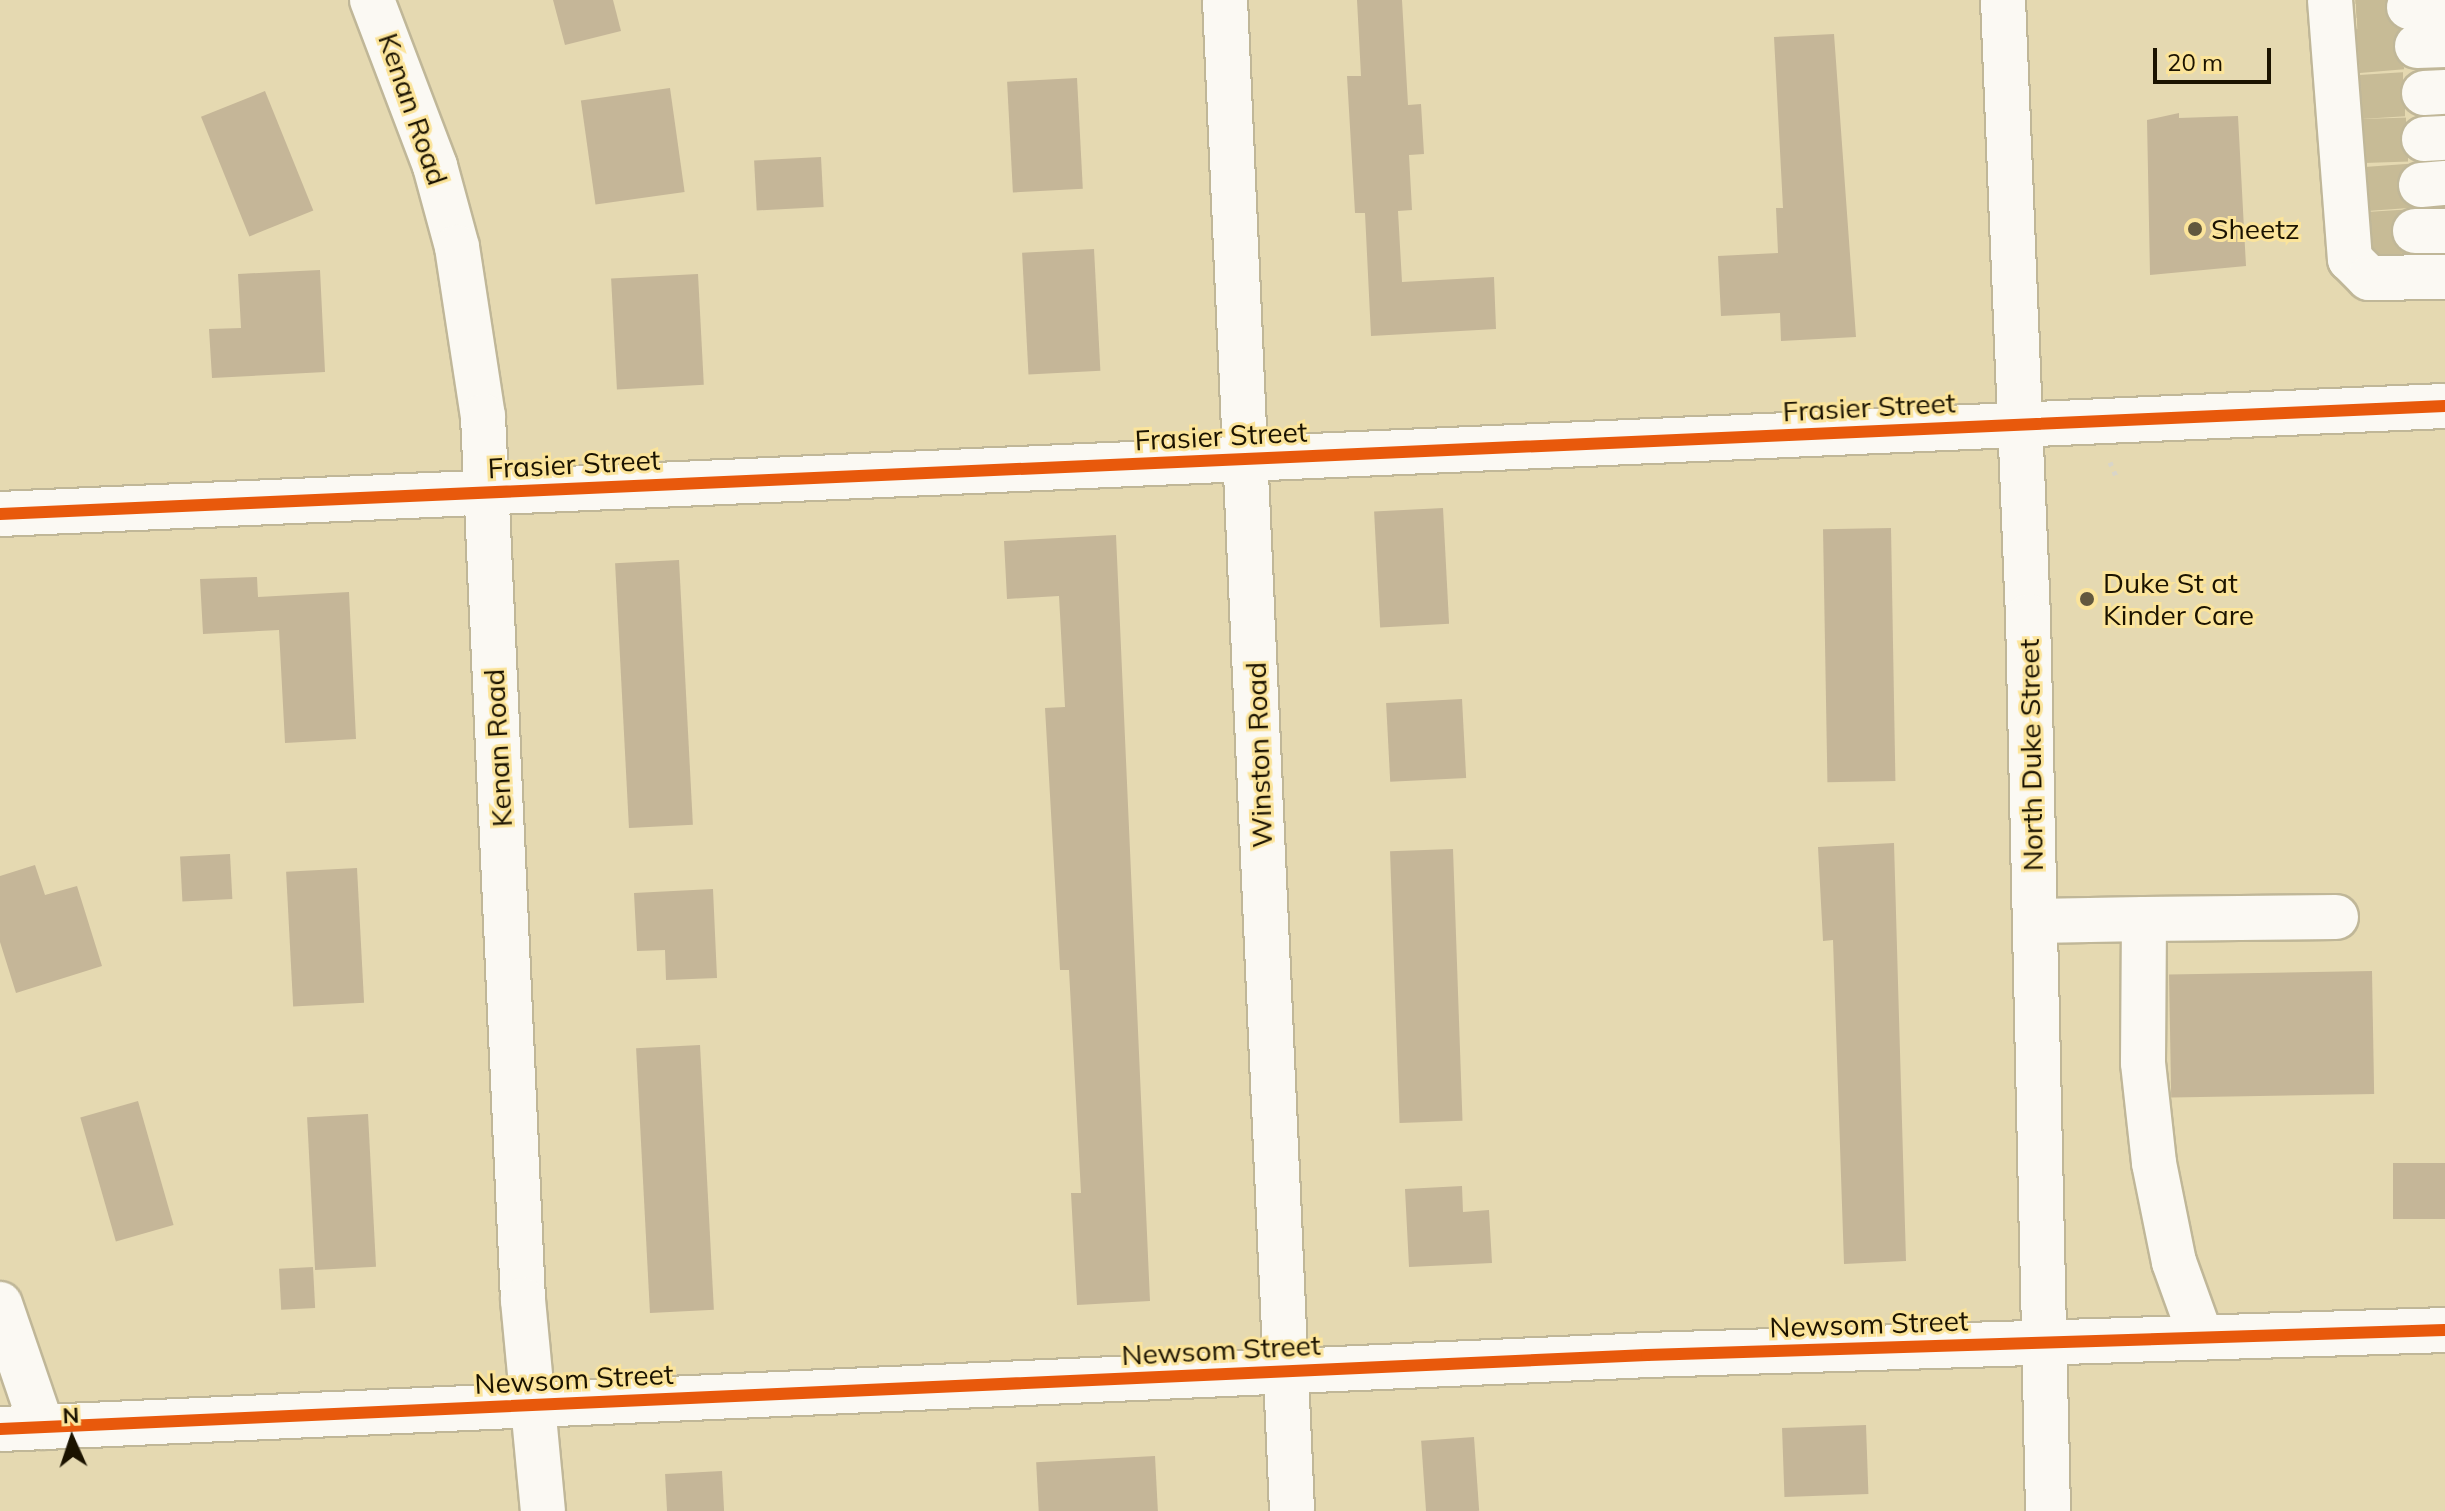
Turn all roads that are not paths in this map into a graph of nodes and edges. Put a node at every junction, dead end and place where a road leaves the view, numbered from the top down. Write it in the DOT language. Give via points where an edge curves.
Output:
graph roads {
  1 [pos="372,0"];
  2 [pos="1225,0"];
  3 [pos="2003,0"];
  4 [pos="2342,26"];
  5 [pos="2445,277"];
  6 [pos="2445,406"];
  7 [pos="2020,424"];
  8 [pos="1246,459"];
  9 [pos="486,492"];
  10 [pos="0,514"];
  11 [pos="2336,917"];
  12 [pos="2144,919"];
  13 [pos="2035,921"];
  14 [pos="0,1304"];
  15 [pos="2445,1330"];
  16 [pos="2201,1337"];
  17 [pos="2045,1342"];
  18 [pos="1285,1371"];
  19 [pos="531,1404"];
  20 [pos="21,1428"];
  21 [pos="543,1511"];
  22 [pos="1292,1511"];
  23 [pos="2048,1511"];
  1 -- 9 [label="main road, Kenan Road" via="400,61 457,247 483,416"];
  2 -- 8 [label="main road, Winston Road"];
  3 -- 7 [label="main road, North Duke Street"];
  4 -- 5 [label="main road" via="2358,234 2350,259 2369,278"];
  6 -- 7 [label="main road, Frasier Street"];
  7 -- 8 [label="main road, Frasier Street"];
  7 -- 13 [label="main road, North Duke Street"];
  8 -- 9 [label="main road, Frasier Street"];
  8 -- 18 [label="main road, Winston Road"];
  9 -- 10 [label="main road, Frasier Street"];
  9 -- 19 [label="main road, Kenan Road"];
  11 -- 12 [label="main road"];
  12 -- 13 [label="main road"];
  12 -- 16 [label="main road" via="2143,1063 2154,1163 2174,1262"];
  13 -- 17 [label="main road, North Duke Street"];
  14 -- 20 [label="main road"];
  15 -- 16 [label="main road, Newsom Street"];
  16 -- 17 [label="main road, Newsom Street"];
  17 -- 18 [label="main road, Newsom Street"];
  17 -- 23 [label="main road, North Duke Street"];
  18 -- 19 [label="main road, Newsom Street"];
  18 -- 22 [label="main road, Winston Road"];
  19 -- 20 [label="main road, Newsom Street"];
  19 -- 21 [label="main road, Kenan Road"];
}
